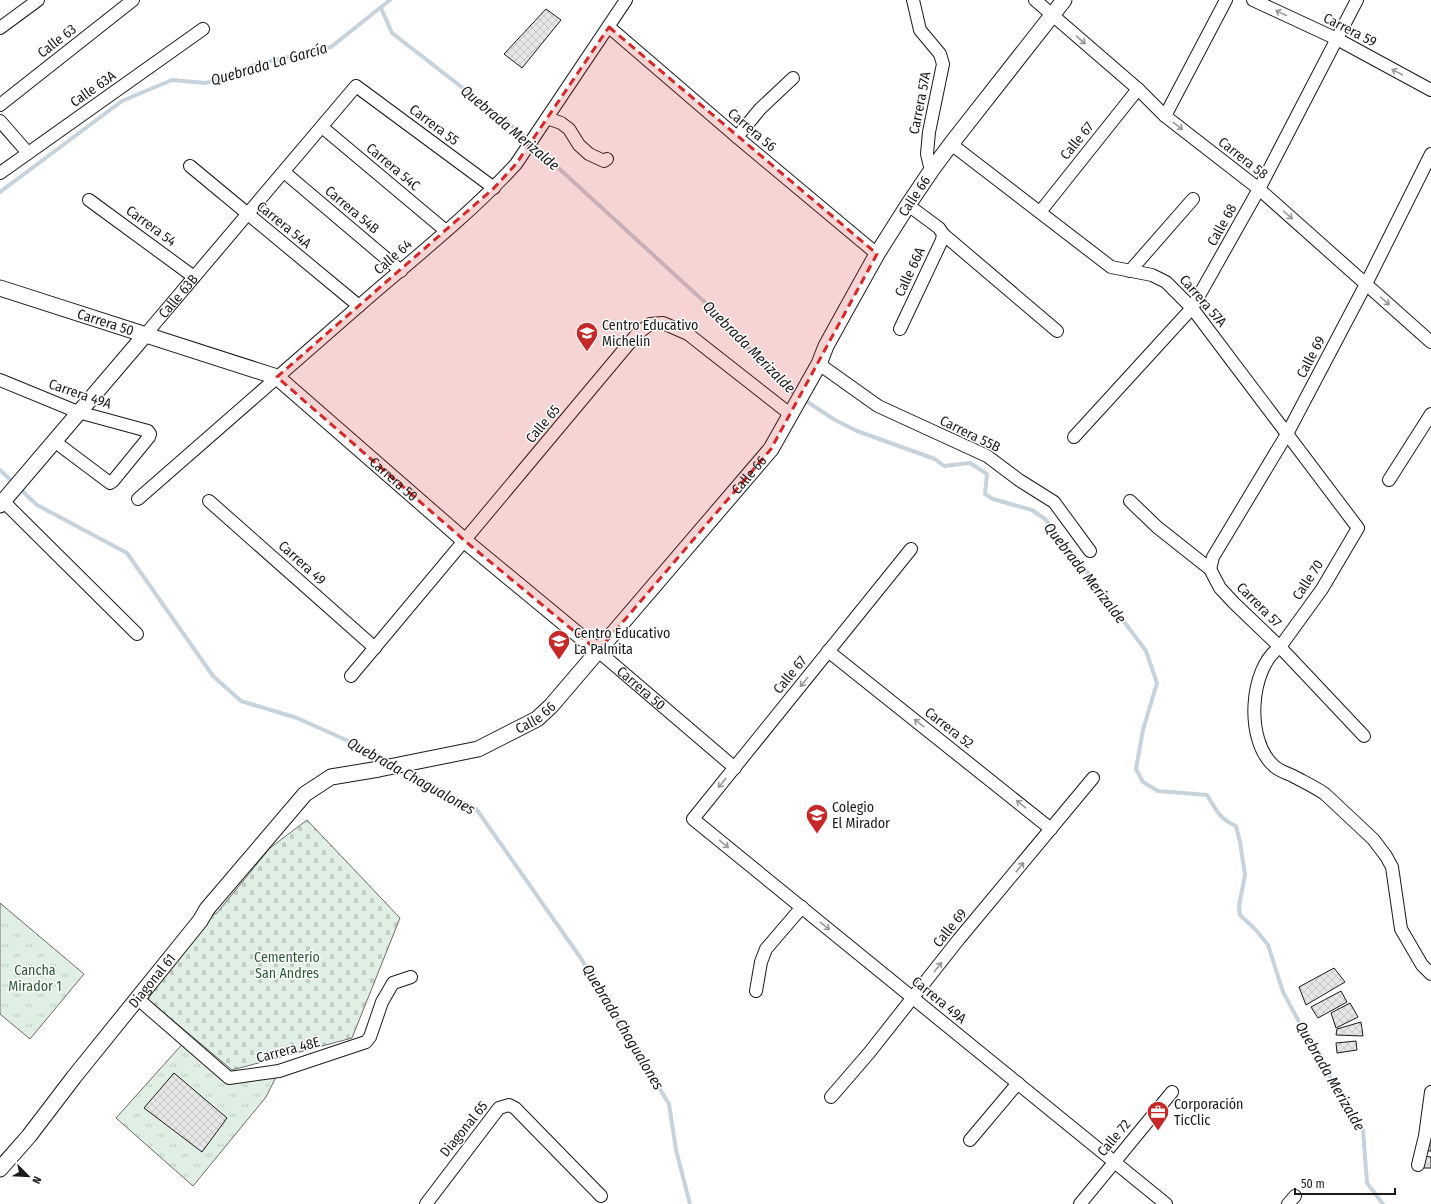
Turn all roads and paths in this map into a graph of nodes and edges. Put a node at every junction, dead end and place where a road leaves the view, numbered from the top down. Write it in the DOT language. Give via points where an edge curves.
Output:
graph roads {
  1 [pos="38,0"];
  2 [pos="133,0"];
  3 [pos="626,0"];
  4 [pos="913,0"];
  5 [pos="1035,0"];
  6 [pos="1064,0"];
  7 [pos="1226,0"];
  8 [pos="1253,0"];
  9 [pos="1357,0"];
  10 [pos="1052,14"];
  11 [pos="608,27"];
  12 [pos="0,28"];
  13 [pos="203,29"];
  14 [pos="1337,40"];
  15 [pos="793,78"];
  16 [pos="356,86"];
  17 [pos="1138,89"];
  18 [pos="1431,90"];
  19 [pos="0,105"];
  20 [pos="1165,116"];
  21 [pos="547,118"];
  22 [pos="0,121"];
  23 [pos="322,127"];
  24 [pos="737,137"];
  25 [pos="951,144"];
  26 [pos="28,153"];
  27 [pos="1431,154"];
  28 [pos="607,159"];
  29 [pos="190,166"];
  30 [pos="931,171"];
  31 [pos="284,172"];
  32 [pos="0,173"];
  33 [pos="494,188"];
  34 [pos="1259,189"];
  35 [pos="1193,199"];
  36 [pos="89,200"];
  37 [pos="908,205"];
  38 [pos="1040,212"];
  39 [pos="247,214"];
  40 [pos="446,231"];
  41 [pos="941,231"];
  42 [pos="877,254"];
  43 [pos="402,271"];
  44 [pos="1130,272"];
  45 [pos="194,277"];
  46 [pos="1366,284"];
  47 [pos="0,288"];
  48 [pos="359,306"];
  49 [pos="1192,308"];
  50 [pos="900,329"];
  51 [pos="1057,331"];
  52 [pos="145,334"];
  53 [pos="1431,342"];
  54 [pos="819,364"];
  55 [pos="277,377"];
  56 [pos="0,380"];
  57 [pos="78,412"];
  58 [pos="791,413"];
  59 [pos="1431,414"];
  60 [pos="1287,434"];
  61 [pos="1074,437"];
  62 [pos="54,441"];
  63 [pos="1389,480"];
  64 [pos="138,499"];
  65 [pos="5,500"];
  66 [pos="209,501"];
  67 [pos="1130,501"];
  68 [pos="1358,528"];
  69 [pos="464,541"];
  70 [pos="910,549"];
  71 [pos="1090,551"];
  72 [pos="1210,569"];
  73 [pos="137,634"];
  74 [pos="1280,647"];
  75 [pos="375,648"];
  76 [pos="598,651"];
  77 [pos="828,651"];
  78 [pos="352,676"];
  79 [pos="1364,736"];
  80 [pos="734,768"];
  81 [pos="1093,778"];
  82 [pos="305,794"];
  83 [pos="694,819"];
  84 [pos="1051,828"];
  85 [pos="802,907"];
  86 [pos="1431,974"];
  87 [pos="411,977"];
  88 [pos="756,991"];
  89 [pos="138,998"];
  90 [pos="914,998"];
  91 [pos="1018,1083"];
  92 [pos="1172,1092"];
  93 [pos="1431,1092"];
  94 [pos="832,1097"];
  95 [pos="970,1140"];
  96 [pos="1114,1162"];
  97 [pos="1418,1164"];
  98 [pos="0,1169"];
  99 [pos="601,1196"];
  100 [pos="426,1204"];
  101 [pos="1080,1204"];
  102 [pos="1166,1204"];
  1 -- 12 [label="street"];
  2 -- 19 [label="street, Calle 63"];
  3 -- 11 [label="street, Calle 64"];
  4 -- 30 [label="street, Carrera 57A" via="920,30 940,54 943,64 929,132 927,154"];
  5 -- 10 [label="street, Carrera 58"];
  6 -- 10 [label="street, Calle 66"];
  7 -- 20 [label="street"];
  14 -- 8 [label="street, Carrera 59, one-way"];
  9 -- 14 [label="street, Calle 68"];
  10 -- 17 [label="street, Carrera 58, one-way"];
  10 -- 25 [label="street, Calle 66"];
  11 -- 21 [label="street, Calle 64"];
  11 -- 24 [label="street, Carrera 56"];
  13 -- 26 [label="street, Calle 63A"];
  18 -- 14 [label="street, Carrera 59, one-way"];
  14 -- 34 [label="street, Calle 68"];
  15 -- 24 [label="street" via="760,109"];
  16 -- 23 [label="street, Calle 63B"];
  16 -- 33 [label="street, Carrera 55"];
  17 -- 20 [label="street, Carrera 58"];
  17 -- 38 [label="street, Calle 67"];
  20 -- 34 [label="street, Carrera 58, one-way"];
  21 -- 28 [label="street" via="569,129 579,145 589,154 604,161"];
  21 -- 33 [label="street, Calle 64" via="516,164"];
  22 -- 26 [label="street"];
  23 -- 31 [label="street, Calle 63B"];
  23 -- 40 [label="street, Carrera 54C"];
  24 -- 42 [label="street, Carrera 56"];
  25 -- 30 [label="street, Calle 66"];
  25 -- 38 [label="street, Carrera 57A"];
  26 -- 32 [label="street, Calle 63A"];
  27 -- 46 [label="street, Calle 69"];
  29 -- 39 [label="street, Carrera 54A"];
  30 -- 37 [label="street, Calle 66"];
  31 -- 39 [label="street, Calle 63B"];
  31 -- 43 [label="street, Carrera 54B"];
  33 -- 40 [label="street, Calle 64"];
  34 -- 46 [label="street, Carrera 58, one-way"];
  34 -- 49 [label="street, Calle 68"];
  35 -- 44 [label="street"];
  36 -- 45 [label="street, Carrera 54"];
  37 -- 41 [label="street"];
  37 -- 42 [label="street, Calle 66"];
  38 -- 44 [label="street, Carrera 57A" via="1111,267"];
  39 -- 45 [label="street, Calle 63B"];
  39 -- 48 [label="street, Carrera 54A"];
  40 -- 43 [label="street, Calle 64"];
  41 -- 50 [label="street, Calle 66A" via="942,240"];
  41 -- 51 [label="street"];
  42 -- 54 [label="street, Calle 66" via="826,346"];
  43 -- 48 [label="street, Calle 64"];
  44 -- 49 [label="street, Carrera 57A" via="1152,275 1166,282"];
  45 -- 52 [label="street, Calle 63B"];
  46 -- 53 [label="street, Carrera 58, one-way"];
  46 -- 60 [label="street, Calle 69"];
  47 -- 52 [label="street, Carrera 50"];
  48 -- 55 [label="street, Calle 64"];
  49 -- 60 [label="street, Carrera 57A"];
  49 -- 61 [label="street, Calle 68"];
  52 -- 55 [label="street, Carrera 50"];
  52 -- 57 [label="street, Calle 63B"];
  54 -- 58 [label="street, Calle 66"];
  54 -- 71 [label="street, Carrera 55B" via="878,406 987,456 1054,502"];
  55 -- 64 [label="street, Calle 64"];
  55 -- 69 [label="street, Carrera 50"];
  56 -- 57 [label="street, Carrera 49A"];
  57 -- 62 [label="street, Calle 63B"];
  57 -- 62 [label="street, Carrera 49A" via="148,431 150,434 110,483"];
  58 -- 69 [label="street, Calle 65" via="688,334 663,323 650,324 637,334"];
  58 -- 76 [label="street, Calle 66" via="771,449"];
  59 -- 63 [label="street"];
  60 -- 68 [label="street, Carrera 57A"];
  60 -- 72 [label="street, Calle 69" via="1212,557"];
  62 -- 65 [label="street, Calle 63B"];
  65 -- 73 [label="street"];
  66 -- 75 [label="street, Carrera 49"];
  67 -- 72 [label="street, Carrera 57"];
  68 -- 74 [label="street, Calle 70" via="1322,589"];
  69 -- 75 [label="street, Calle 65"];
  69 -- 76 [label="street, Carrera 50"];
  70 -- 77 [label="street, Calle 67"];
  72 -- 74 [label="street, Carrera 57" via="1220,588"];
  74 -- 79 [label="street, Carrera 57"];
  74 -- 86 [label="street, Calle 70" via="1273,652 1260,674 1254,717 1259,744 1275,767 1325,794 1386,856 1392,867 1401,929 1422,965"];
  75 -- 78 [label="street, Calle 65"];
  76 -- 80 [label="street, Carrera 50"];
  76 -- 82 [label="street, Calle 66" via="537,719 478,749 331,777"];
  77 -- 80 [label="street, Calle 67, one-way"];
  84 -- 77 [label="street, Carrera 52, one-way"];
  80 -- 83 [label="street, Calle 67, one-way"];
  81 -- 84 [label="street, Calle 69"];
  82 -- 89 [label="street, Diagonal 61" via="207,909"];
  83 -- 85 [label="street, Carrera 49A, one-way"];
  90 -- 84 [label="street, Calle 69, one-way"];
  85 -- 88 [label="street" via="766,949"];
  85 -- 90 [label="street, Carrera 49A, one-way"];
  87 -- 89 [label="street, Carrera 48E" via="393,983 382,1002 366,1042 279,1071 229,1078"];
  89 -- 98 [label="street, Diagonal 61"];
  90 -- 91 [label="street, Carrera 49A"];
  90 -- 94 [label="street, Calle 69"];
  91 -- 95 [label="street"];
  91 -- 96 [label="street, Carrera 49A"];
  92 -- 96 [label="street, Calle 72"];
  93 -- 97 [label="street"];
  96 -- 101 [label="street, Calle 72"];
  96 -- 102 [label="street, Carrera 49A"];
  99 -- 100 [label="street, Diagonal 65" via="515,1108 509,1105 499,1108"];
}
